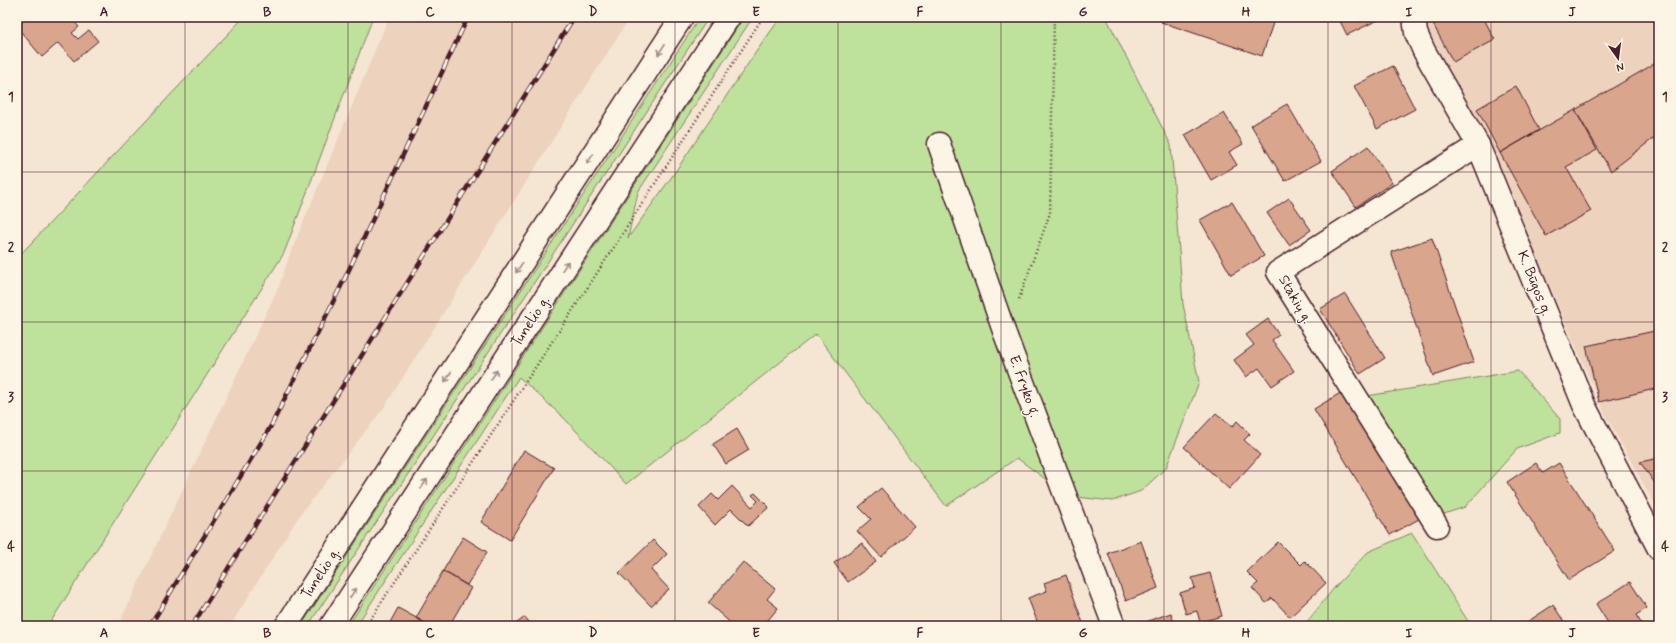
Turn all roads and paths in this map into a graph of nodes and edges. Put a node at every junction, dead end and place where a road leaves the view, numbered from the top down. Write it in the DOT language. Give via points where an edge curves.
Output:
graph roads {
  1 [pos="682,17"];
  2 [pos="729,17"];
  3 [pos="763,17"];
  4 [pos="1054,17"];
  5 [pos="1414,17"];
  6 [pos="939,144"];
  7 [pos="1478,145"];
  8 [pos="1005,334"];
  9 [pos="1437,526"];
  10 [pos="1659,549"];
  11 [pos="286,626"];
  12 [pos="331,626"];
  13 [pos="366,626"];
  14 [pos="1114,626"];
  1 -- 11 [label="street, Tunelio g., one-way"];
  12 -- 2 [label="street, Tunelio g., one-way"];
  3 -- 13 [label="path"];
  4 -- 8 [label="path" via="1050,213"];
  5 -- 7 [label="street, K. Būgos g." via="1416,33 1424,51"];
  6 -- 8 [label="street, E. Fryko g."];
  7 -- 9 [label="street, Stakių g." via="1278,272"];
  7 -- 10 [label="street, K. Būgos g." via="1584,406"];
  8 -- 14 [label="street, E. Fryko g."];
}
